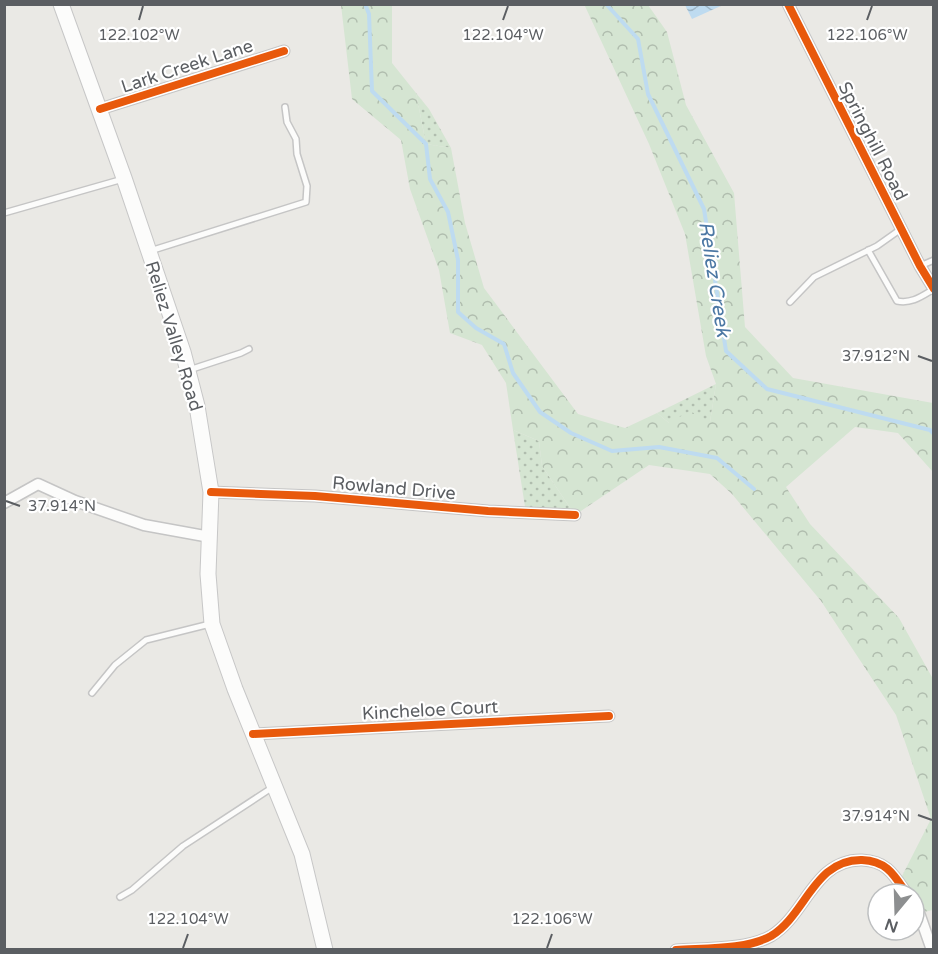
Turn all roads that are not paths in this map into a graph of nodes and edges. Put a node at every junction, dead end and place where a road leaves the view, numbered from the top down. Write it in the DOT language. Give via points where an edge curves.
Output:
graph roads {
  1 [pos="61,4"];
  2 [pos="788,4"];
  3 [pos="284,51"];
  4 [pos="285,107"];
  5 [pos="100,109"];
  6 [pos="124,178"];
  7 [pos="4,213"];
  8 [pos="901,229"];
  9 [pos="868,250"];
  10 [pos="149,252"];
  11 [pos="933,260"];
  12 [pos="920,266"];
  13 [pos="933,289"];
  14 [pos="790,302"];
  15 [pos="249,349"];
  16 [pos="187,370"];
  17 [pos="211,492"];
  18 [pos="4,503"];
  19 [pos="575,515"];
  20 [pos="210,537"];
  21 [pos="212,624"];
  22 [pos="92,693"];
  23 [pos="609,716"];
  24 [pos="254,734"];
  25 [pos="275,786"];
  26 [pos="899,882"];
  27 [pos="120,897"];
  28 [pos="926,933"];
  29 [pos="692,949"];
  30 [pos="325,950"];
  31 [pos="676,950"];
  32 [pos="932,950"];
  1 -- 5 [label="main road, Reliez Valley Road"];
  2 -- 8 [label="street, Springhill Road"];
  3 -- 5 [label="street, Lark Creek Lane"];
  4 -- 10 [label="lane" via="307,186 306,202"];
  5 -- 6 [label="main road, Reliez Valley Road"];
  6 -- 7 [label="lane"];
  6 -- 10 [label="main road, Reliez Valley Road"];
  8 -- 9 [label="lane"];
  8 -- 12 [label="street, Springhill Road"];
  9 -- 13 [label="lane" via="897,301 917,299"];
  9 -- 14 [label="lane" via="814,277"];
  10 -- 16 [label="main road, Reliez Valley Road"];
  11 -- 12 [label="lane"];
  12 -- 13 [label="street, Springhill Road"];
  15 -- 16 [label="lane"];
  16 -- 17 [label="main road, Reliez Valley Road"];
  17 -- 19 [label="street, Rowland Drive"];
  17 -- 20 [label="main road, Reliez Valley Road"];
  18 -- 20 [label="street" via="38,484 144,525"];
  20 -- 21 [label="main road, Reliez Valley Road"];
  21 -- 22 [label="lane" via="146,640 115,665"];
  21 -- 24 [label="main road, Reliez Valley Road"];
  23 -- 24 [label="street, Kincheloe Court"];
  24 -- 25 [label="main road, Reliez Valley Road"];
  25 -- 27 [label="lane" via="183,846"];
  25 -- 30 [label="main road, Reliez Valley Road" via="302,854"];
  26 -- 29 [label="street" via="876,861 853,860 833,867 820,878 787,924 769,937 738,946"];
  28 -- 32 [label="street"];
  29 -- 31 [label="street"];
}
